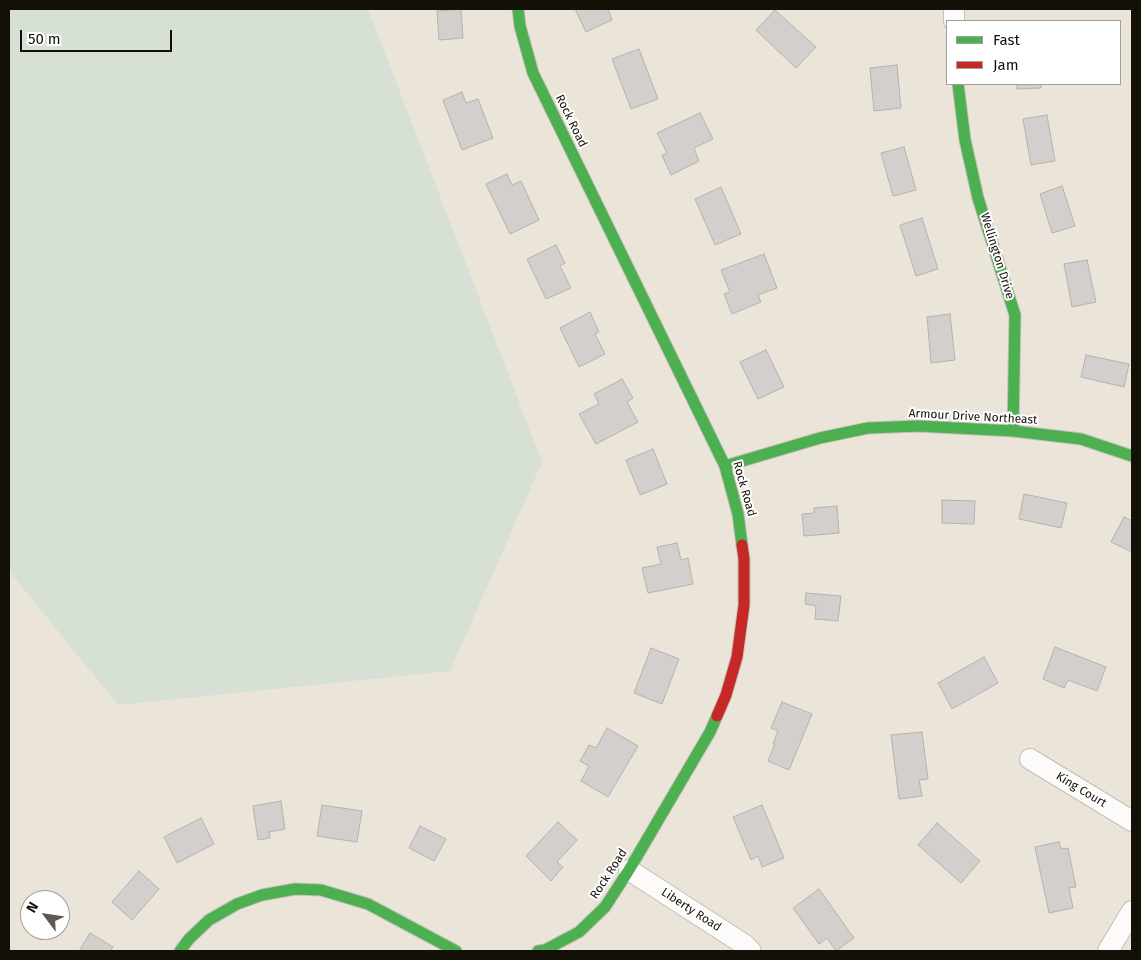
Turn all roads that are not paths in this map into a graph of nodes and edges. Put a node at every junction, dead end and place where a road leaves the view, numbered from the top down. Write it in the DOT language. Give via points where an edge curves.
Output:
graph roads {
  1 [pos="518,9"];
  2 [pos="958,85"];
  3 [pos="1013,431"];
  4 [pos="1132,456"];
  5 [pos="724,466"];
  6 [pos="1030,759"];
  7 [pos="1132,820"];
  8 [pos="629,870"];
  9 [pos="1132,911"];
  10 [pos="180,951"];
  11 [pos="456,951"];
  12 [pos="538,951"];
  13 [pos="751,951"];
  14 [pos="1108,951"];
  1 -- 5 [label="street, Rock Road" via="533,73"];
  2 -- 3 [label="street, Wellington Drive" via="965,140 978,198 1015,315"];
  3 -- 4 [label="street, Armour Drive Northeast" via="1081,439"];
  3 -- 5 [label="street, Armour Drive Northeast" via="918,426 868,428 820,438"];
  5 -- 8 [label="street, Rock Road" via="738,514 744,559 744,606 737,657 726,695 710,732"];
  6 -- 7 [label="street, King Court"];
  8 -- 12 [label="street, Rock Road" via="605,907 579,932"];
  8 -- 13 [label="street, Liberty Road"];
  9 -- 14 [label="street"];
  10 -- 11 [label="street" via="210,920 237,904 262,894 321,890 368,904"];
}
